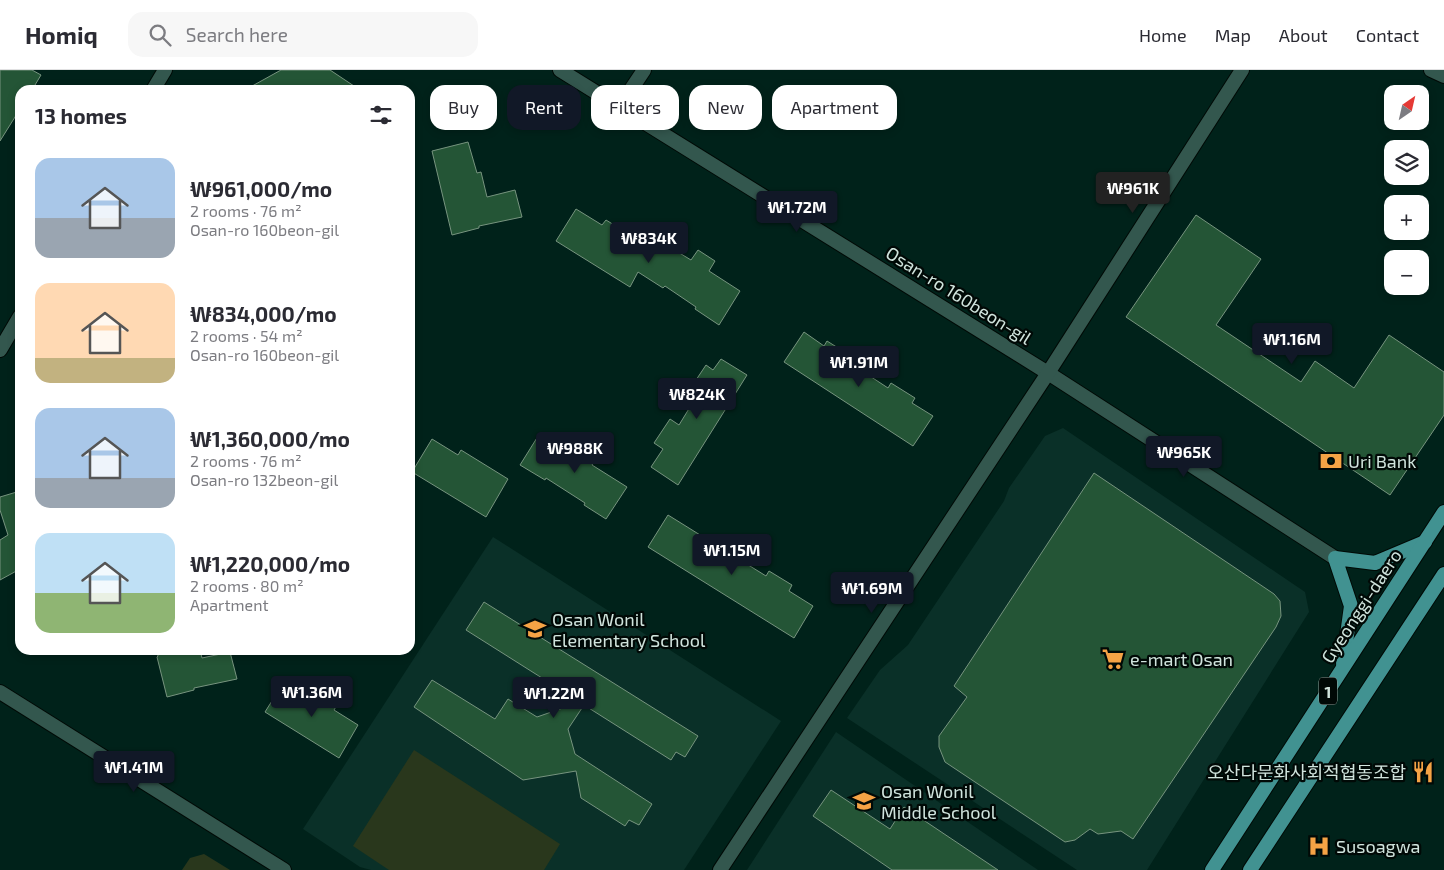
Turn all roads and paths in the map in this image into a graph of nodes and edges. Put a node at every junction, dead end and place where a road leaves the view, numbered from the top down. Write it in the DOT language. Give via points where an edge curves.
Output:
graph roads {
  1 [pos="165,70"];
  2 [pos="560,70"];
  3 [pos="644,70"];
  4 [pos="1242,70"];
  5 [pos="1431,70"];
  6 [pos="1444,76"];
  7 [pos="156,85"];
  8 [pos="634,85"];
  9 [pos="591,89"];
  10 [pos="658,130"];
  11 [pos="15,324"];
  12 [pos="0,350"];
  13 [pos="1048,373"];
  14 [pos="1444,512"];
  15 [pos="1425,542"];
  16 [pos="1335,558"];
  17 [pos="1444,574"];
  18 [pos="1343,669"];
  19 [pos="0,692"];
  20 [pos="284,870"];
  21 [pos="720,870"];
  22 [pos="1212,870"];
  23 [pos="1250,870"];
  1 -- 7 [label="street"];
  2 -- 9 [label="street, Osan-ro 160beon-gil"];
  3 -- 8 [label="street"];
  4 -- 13 [label="street"];
  5 -- 6 [label="street"];
  10 -- 13 [label="street, Osan-ro 160beon-gil"];
  11 -- 12 [label="street"];
  13 -- 16 [label="street, Osan-ro 160beon-gil"];
  13 -- 21 [label="street"];
  14 -- 15 [label="main road, Gyeonggi-daero / 1"];
  15 -- 16 [label="main road" via="1376,563"];
  15 -- 18 [label="main road, Gyeonggi-daero / 1"];
  16 -- 18 [label="main road" via="1351,606"];
  17 -- 23 [label="main road, 1"];
  18 -- 22 [label="main road, Gyeonggi-daero / 1"];
  19 -- 20 [label="street"];
}
